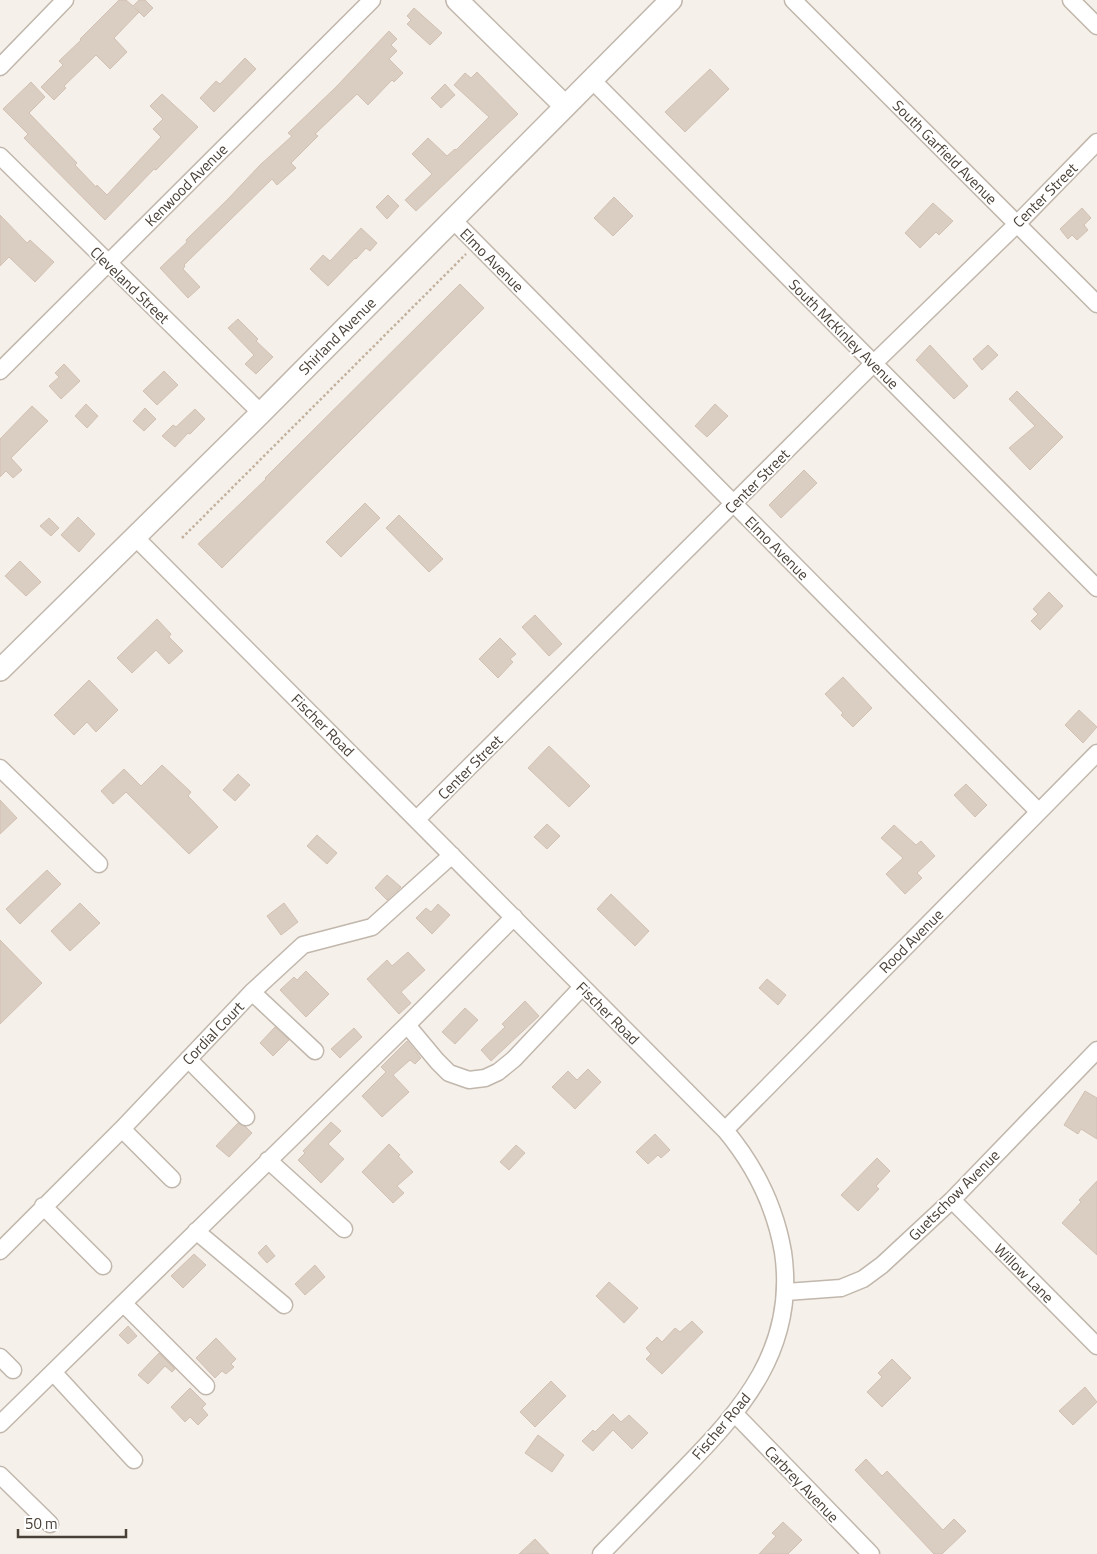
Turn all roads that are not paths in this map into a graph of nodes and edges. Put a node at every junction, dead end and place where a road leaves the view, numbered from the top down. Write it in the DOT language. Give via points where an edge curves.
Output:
graph roads {
  1 [pos="65,0"];
  2 [pos="372,0"];
  3 [pos="457,0"];
  4 [pos="671,0"];
  5 [pos="793,0"];
  6 [pos="1072,0"];
  7 [pos="1097,26"];
  8 [pos="0,67"];
  9 [pos="592,80"];
  10 [pos="565,106"];
  11 [pos="1097,142"];
  12 [pos="0,156"];
  13 [pos="452,220"];
  14 [pos="1017,224"];
  15 [pos="108,263"];
  16 [pos="1097,304"];
  17 [pos="873,364"];
  18 [pos="0,371"];
  19 [pos="261,413"];
  20 [pos="734,504"];
  21 [pos="135,537"];
  22 [pos="1097,588"];
  23 [pos="0,670"];
  24 [pos="1097,753"];
  25 [pos="0,768"];
  26 [pos="1038,811"];
  27 [pos="418,819"];
  28 [pos="452,855"];
  29 [pos="99,864"];
  30 [pos="514,918"];
  31 [pos="582,987"];
  32 [pos="252,992"];
  33 [pos="407,1026"];
  34 [pos="1097,1050"];
  35 [pos="315,1052"];
  36 [pos="188,1059"];
  37 [pos="246,1118"];
  38 [pos="122,1129"];
  39 [pos="725,1130"];
  40 [pos="268,1160"];
  41 [pos="172,1179"];
  42 [pos="952,1200"];
  43 [pos="43,1206"];
  44 [pos="344,1229"];
  45 [pos="196,1231"];
  46 [pos="0,1251"];
  47 [pos="103,1266"];
  48 [pos="786,1292"];
  49 [pos="124,1304"];
  50 [pos="284,1305"];
  51 [pos="1097,1346"];
  52 [pos="0,1357"];
  53 [pos="13,1370"];
  54 [pos="53,1372"];
  55 [pos="206,1386"];
  56 [pos="735,1414"];
  57 [pos="0,1424"];
  58 [pos="134,1460"];
  59 [pos="0,1475"];
  60 [pos="50,1524"];
  61 [pos="601,1554"];
  62 [pos="870,1554"];
  1 -- 8 [label="street"];
  2 -- 15 [label="street, Kenwood Avenue"];
  3 -- 10 [label="street"];
  4 -- 9 [label="street, Shirland Avenue"];
  5 -- 14 [label="street, South Garfield Avenue"];
  6 -- 7 [label="street"];
  9 -- 10 [label="street, Shirland Avenue"];
  9 -- 17 [label="street, South McKinley Avenue"];
  10 -- 13 [label="street, Shirland Avenue"];
  11 -- 14 [label="street, Center Street"];
  12 -- 15 [label="street, Cleveland Street"];
  13 -- 19 [label="street, Shirland Avenue"];
  13 -- 20 [label="street, Elmo Avenue"];
  14 -- 16 [label="street, South Garfield Avenue"];
  14 -- 17 [label="street, Center Street"];
  15 -- 18 [label="street, Kenwood Avenue"];
  15 -- 19 [label="street, Cleveland Street"];
  17 -- 20 [label="street, Center Street"];
  17 -- 22 [label="street, South McKinley Avenue"];
  19 -- 21 [label="street, Shirland Avenue"];
  20 -- 26 [label="street, Elmo Avenue"];
  20 -- 27 [label="street, Center Street"];
  21 -- 23 [label="street, Shirland Avenue"];
  21 -- 27 [label="street, Fischer Road"];
  24 -- 26 [label="street, Rood Avenue"];
  25 -- 29 [label="street"];
  26 -- 39 [label="street, Rood Avenue"];
  27 -- 28 [label="street, Fischer Road"];
  28 -- 30 [label="street, Fischer Road"];
  28 -- 32 [label="street, Cordial Court" via="372,927 303,945"];
  30 -- 31 [label="street, Fischer Road"];
  30 -- 33 [label="street"];
  31 -- 33 [label="street" via="514,1059 485,1078 469,1080 449,1072"];
  31 -- 39 [label="street, Fischer Road"];
  32 -- 35 [label="street"];
  32 -- 36 [label="street, Cordial Court"];
  33 -- 40 [label="street"];
  34 -- 42 [label="street, Guetschow Avenue"];
  36 -- 37 [label="street"];
  36 -- 38 [label="street, Cordial Court"];
  38 -- 41 [label="street"];
  38 -- 43 [label="street, Cordial Court"];
  39 -- 48 [label="street, Fischer Road" via="757,1175 769,1201 780,1235"];
  40 -- 44 [label="street"];
  40 -- 45 [label="street"];
  42 -- 48 [label="street, Guetschow Avenue" via="863,1279 841,1288"];
  42 -- 51 [label="street, Willow Lane"];
  43 -- 46 [label="street, Cordial Court"];
  43 -- 47 [label="street"];
  45 -- 49 [label="street"];
  45 -- 50 [label="street"];
  48 -- 56 [label="street, Fischer Road" via="772,1354"];
  49 -- 54 [label="street"];
  49 -- 55 [label="street"];
  52 -- 53 [label="street"];
  54 -- 57 [label="street"];
  54 -- 58 [label="street"];
  56 -- 61 [label="street, Fischer Road"];
  56 -- 62 [label="street, Carbrey Avenue"];
  59 -- 60 [label="street"];
}
